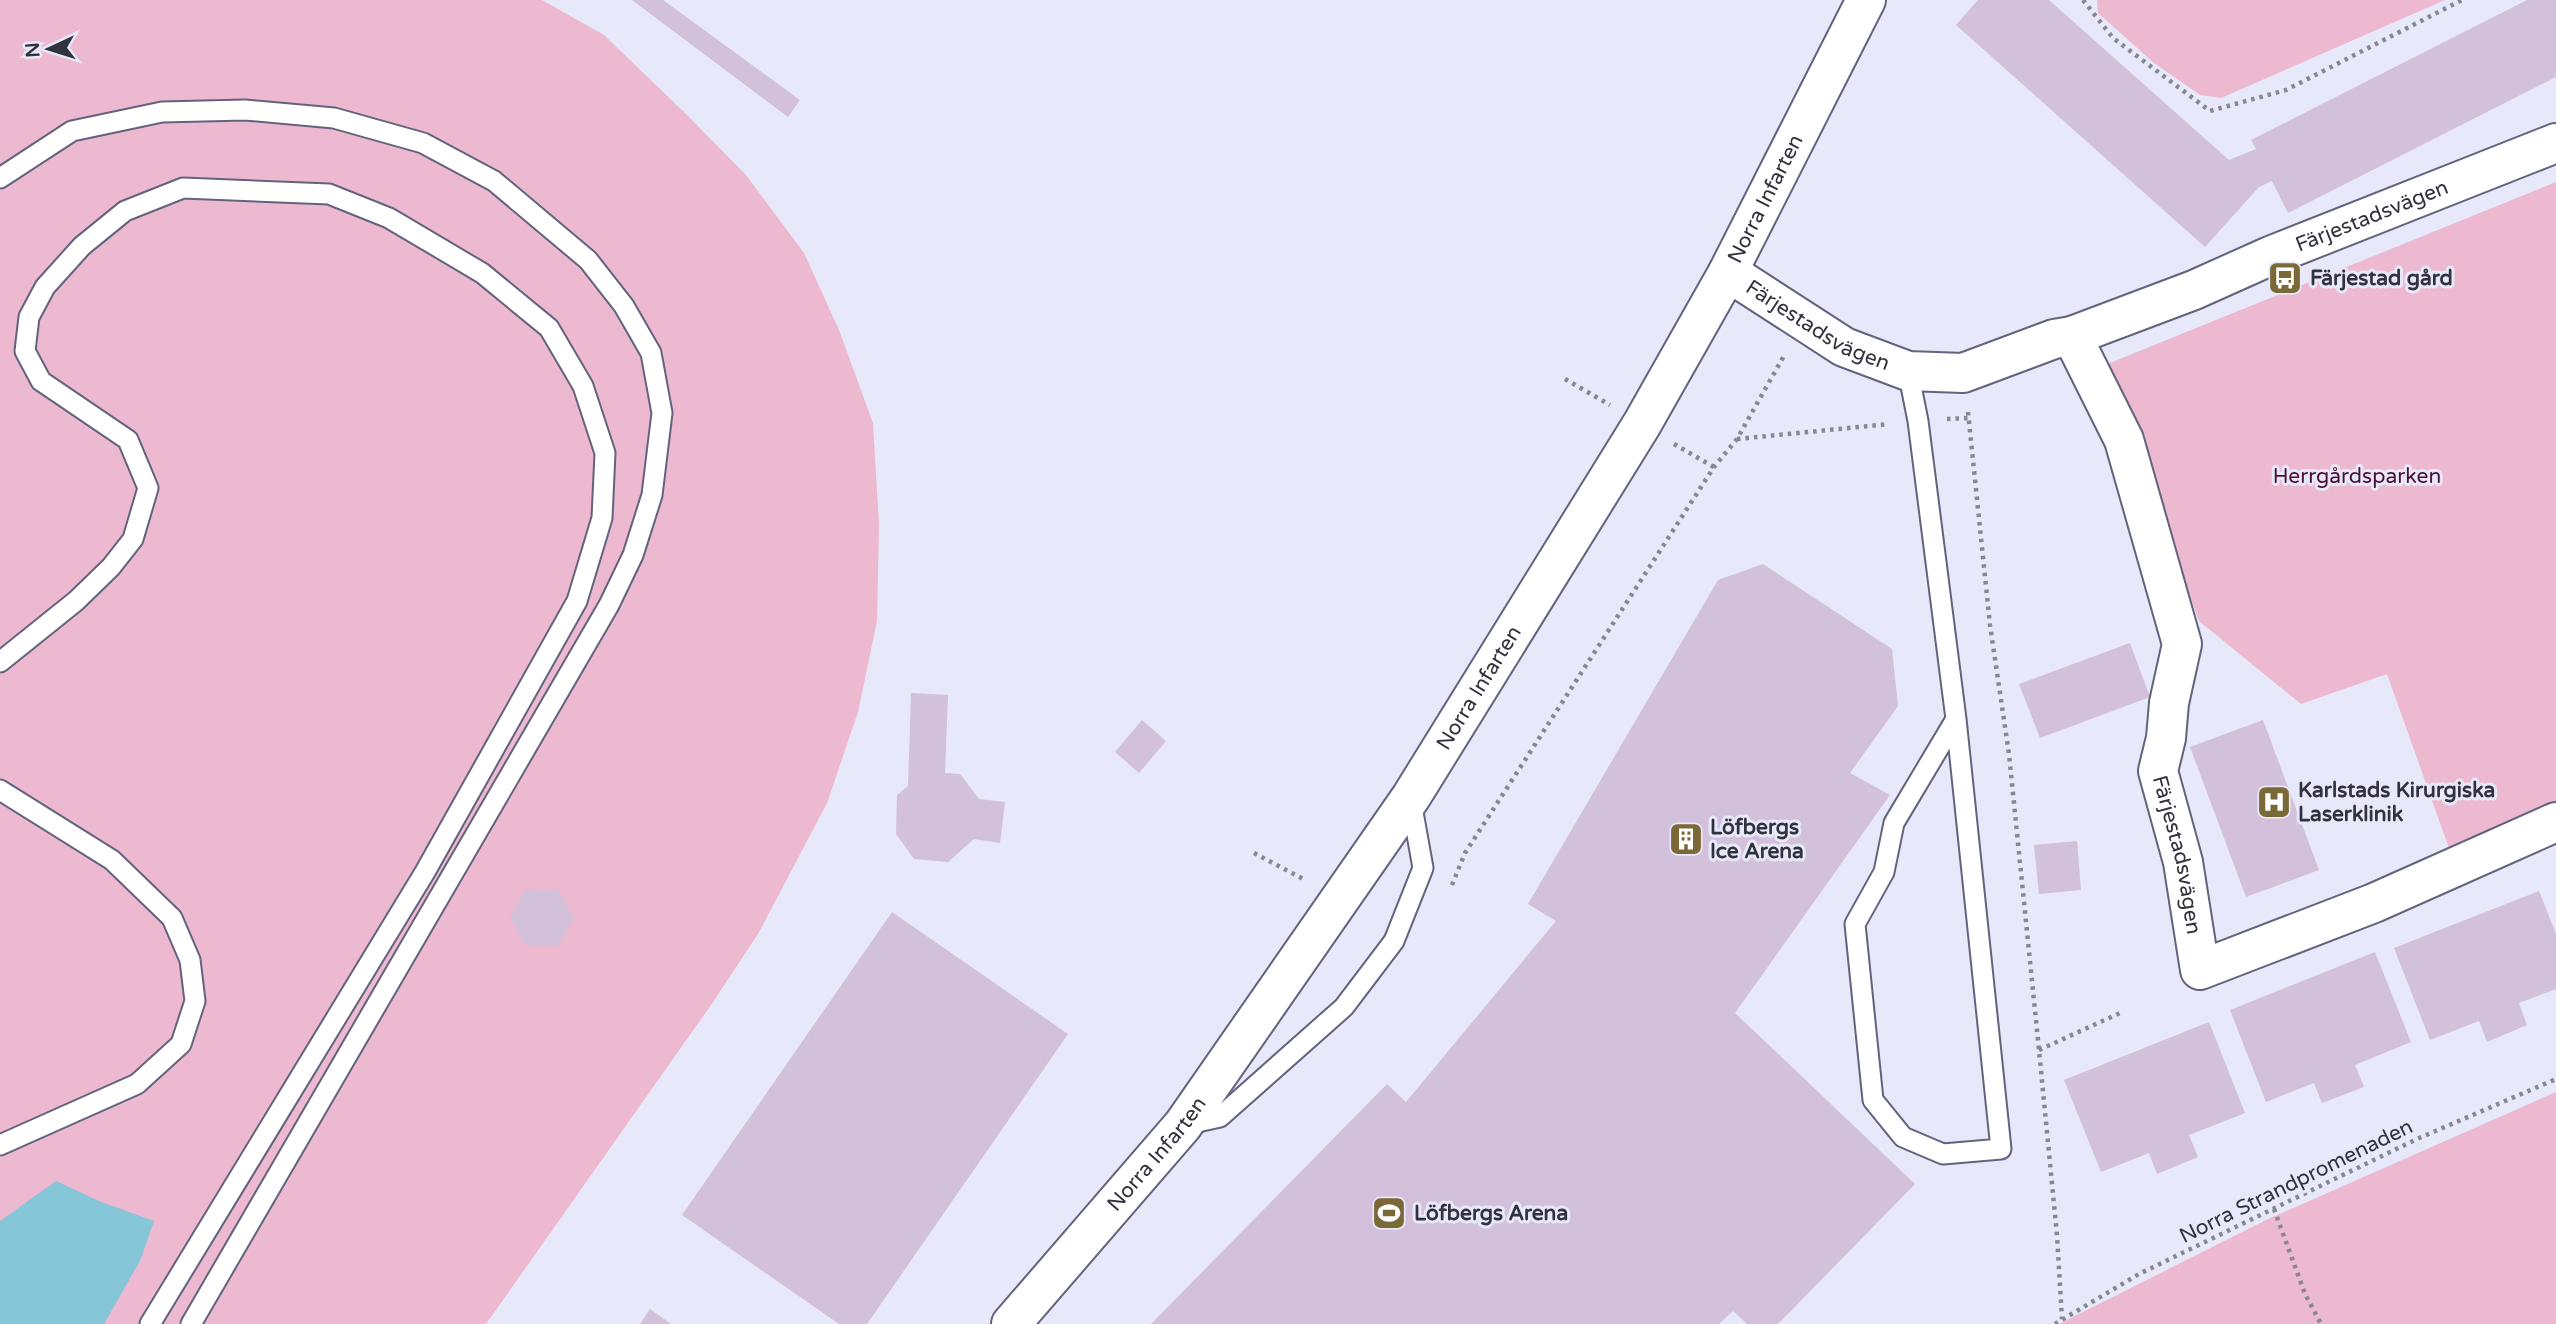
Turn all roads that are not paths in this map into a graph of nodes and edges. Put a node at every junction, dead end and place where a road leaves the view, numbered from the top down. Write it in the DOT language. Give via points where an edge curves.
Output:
graph roads {
  1 [pos="1866,0"];
  2 [pos="2556,143"];
  3 [pos="0,178"];
  4 [pos="1728,272"];
  5 [pos="2073,336"];
  6 [pos="1908,371"];
  7 [pos="0,662"];
  8 [pos="1956,719"];
  9 [pos="0,790"];
  10 [pos="1411,797"];
  11 [pos="2556,822"];
  12 [pos="1183,1125"];
  13 [pos="0,1145"];
  14 [pos="150,1324"];
  15 [pos="191,1324"];
  16 [pos="1011,1324"];
  1 -- 4 [label="street, Norra Infarten"];
  2 -- 5 [label="street, Färjestadsvägen"];
  3 -- 15 [label="lane" via="72,131 162,112 245,110 334,118 423,143 494,181 588,261 624,306 651,353 662,412 652,495 633,555 609,605"];
  4 -- 6 [label="street, Färjestadsvägen" via="1844,347"];
  4 -- 10 [label="street, Norra Infarten" via="1642,424"];
  5 -- 6 [label="street, Färjestadsvägen" via="1963,373"];
  5 -- 11 [label="street, Färjestadsvägen" via="2124,440 2182,644 2158,771 2183,862 2200,970 2374,902"];
  6 -- 8 [label="lane"];
  7 -- 14 [label="lane" via="111,567 133,539 148,488 128,440 41,381 25,351 29,317 44,287 82,246 124,211 183,188 329,194 389,218 482,273 549,328 583,386 605,453 602,518 577,601 425,872"];
  8 -- 8 [label="lane" via="1894,823 1884,872 1855,924 1873,1100 1903,1137 1943,1154 2001,1149"];
  9 -- 13 [label="lane" via="112,860 172,918 190,960 195,1001 181,1044 137,1084"];
  10 -- 12 [label="street, Norra Infarten"];
  10 -- 12 [label="lane" via="1423,868 1394,941 1344,1007 1220,1117"];
  12 -- 16 [label="street, Norra Infarten"];
}
